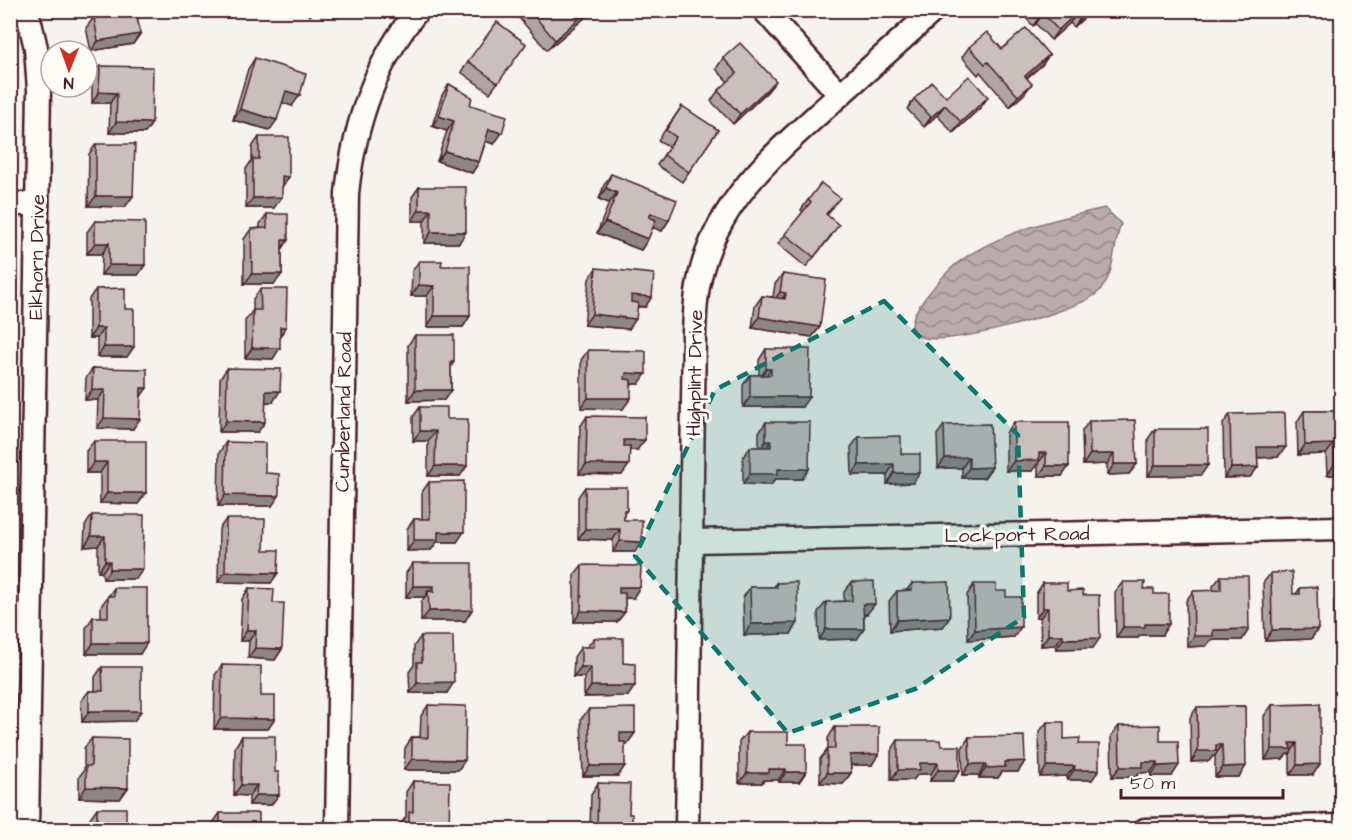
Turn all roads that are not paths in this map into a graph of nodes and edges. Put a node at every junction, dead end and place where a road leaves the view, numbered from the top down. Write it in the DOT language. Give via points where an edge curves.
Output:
graph roads {
  1 [pos="27,10"];
  2 [pos="418,10"];
  3 [pos="764,10"];
  4 [pos="934,10"];
  5 [pos="840,95"];
  6 [pos="10,204"];
  7 [pos="37,204"];
  8 [pos="1341,528"];
  9 [pos="692,540"];
  10 [pos="1341,826"];
  11 [pos="27,830"];
  12 [pos="337,830"];
  13 [pos="687,830"];
  14 [pos="1145,830"];
  1 -- 7 [label="street, Elkhorn Drive" via="39,69"];
  2 -- 12 [label="street, Cumberland Road" via="376,76 356,137 347,193"];
  3 -- 5 [label="street"];
  4 -- 5 [label="street, Highplint Drive"];
  5 -- 9 [label="street, Highplint Drive" via="746,184 714,237 702,269 694,332"];
  6 -- 7 [label="street"];
  7 -- 11 [label="street, Elkhorn Drive"];
  8 -- 9 [label="street, Lockport Road"];
  9 -- 13 [label="street, Highplint Drive"];
  10 -- 14 [label="street"];
}
